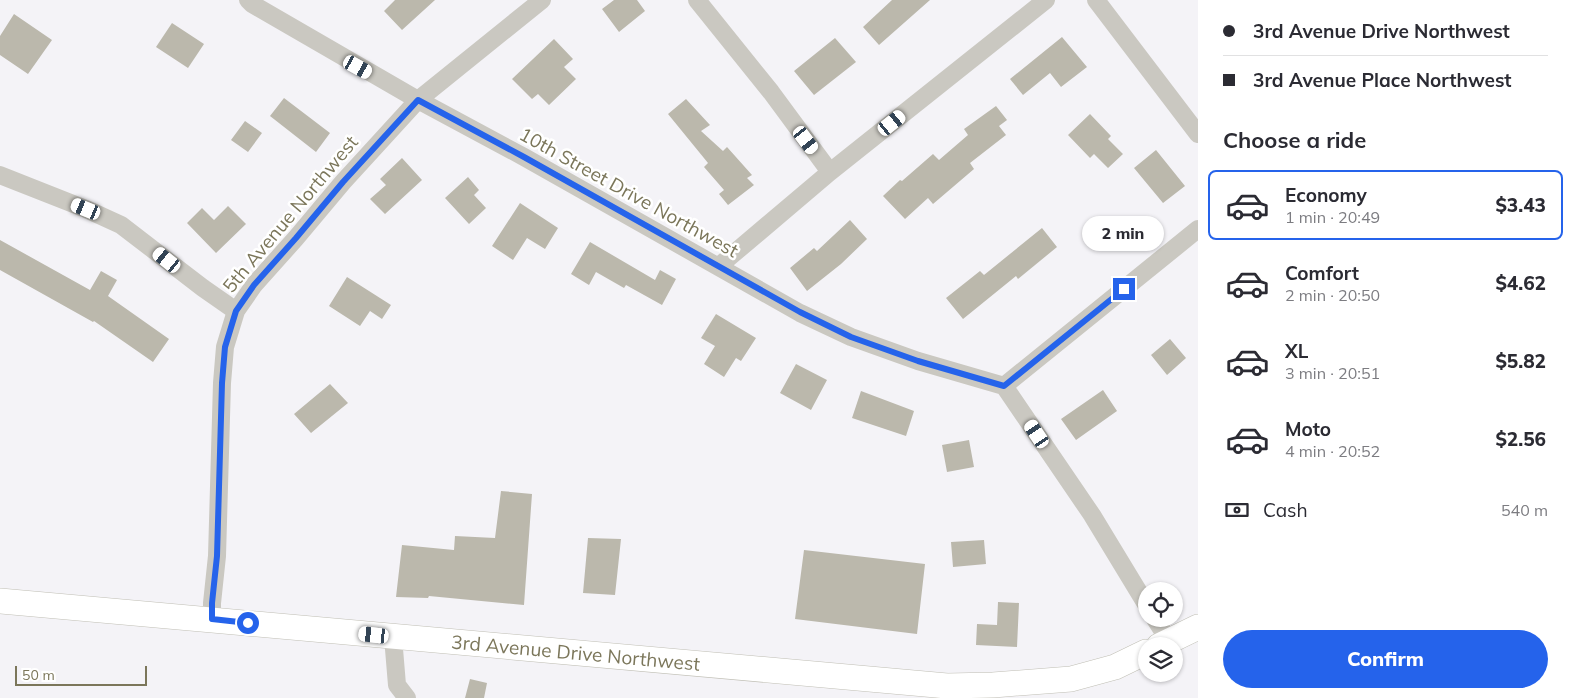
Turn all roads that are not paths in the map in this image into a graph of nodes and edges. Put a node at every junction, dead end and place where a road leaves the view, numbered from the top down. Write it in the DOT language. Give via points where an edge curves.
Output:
graph roads {
  1 [pos="248,0"];
  2 [pos="542,0"];
  3 [pos="697,0"];
  4 [pos="1046,0"];
  5 [pos="1096,0"];
  6 [pos="418,100"];
  7 [pos="1198,134"];
  8 [pos="830,172"];
  9 [pos="0,175"];
  10 [pos="1198,229"];
  11 [pos="719,266"];
  12 [pos="236,311"];
  13 [pos="1004,386"];
  14 [pos="1138,591"];
  15 [pos="0,601"];
  16 [pos="212,619"];
  17 [pos="1198,627"];
  18 [pos="393,637"];
  19 [pos="1178,637"];
  20 [pos="1138,656"];
  21 [pos="407,698"];
  1 -- 6 [label="street, 10th Street Drive Northwest"];
  2 -- 6 [label="street, 5th Avenue Northwest"];
  3 -- 8 [label="street"];
  4 -- 8 [label="street"];
  5 -- 7 [label="street"];
  6 -- 11 [label="street, 10th Street Drive Northwest"];
  6 -- 12 [label="street, 5th Avenue Northwest" via="254,285"];
  8 -- 11 [label="street"];
  9 -- 12 [label="street" via="121,225"];
  10 -- 13 [label="street"];
  11 -- 13 [label="street, 10th Street Drive Northwest" via="851,337"];
  12 -- 16 [label="street, 5th Avenue Northwest" via="225,347 222,383"];
  13 -- 14 [label="street" via="1092,514"];
  15 -- 16 [label="main road, 3rd Avenue Drive Northwest"];
  16 -- 18 [label="main road, 3rd Avenue Drive Northwest"];
  17 -- 19 [label="main road"];
  18 -- 20 [label="main road, 3rd Avenue Drive Northwest" via="947,686 1071,679 1115,667"];
  18 -- 21 [label="street" via="397,685"];
}
